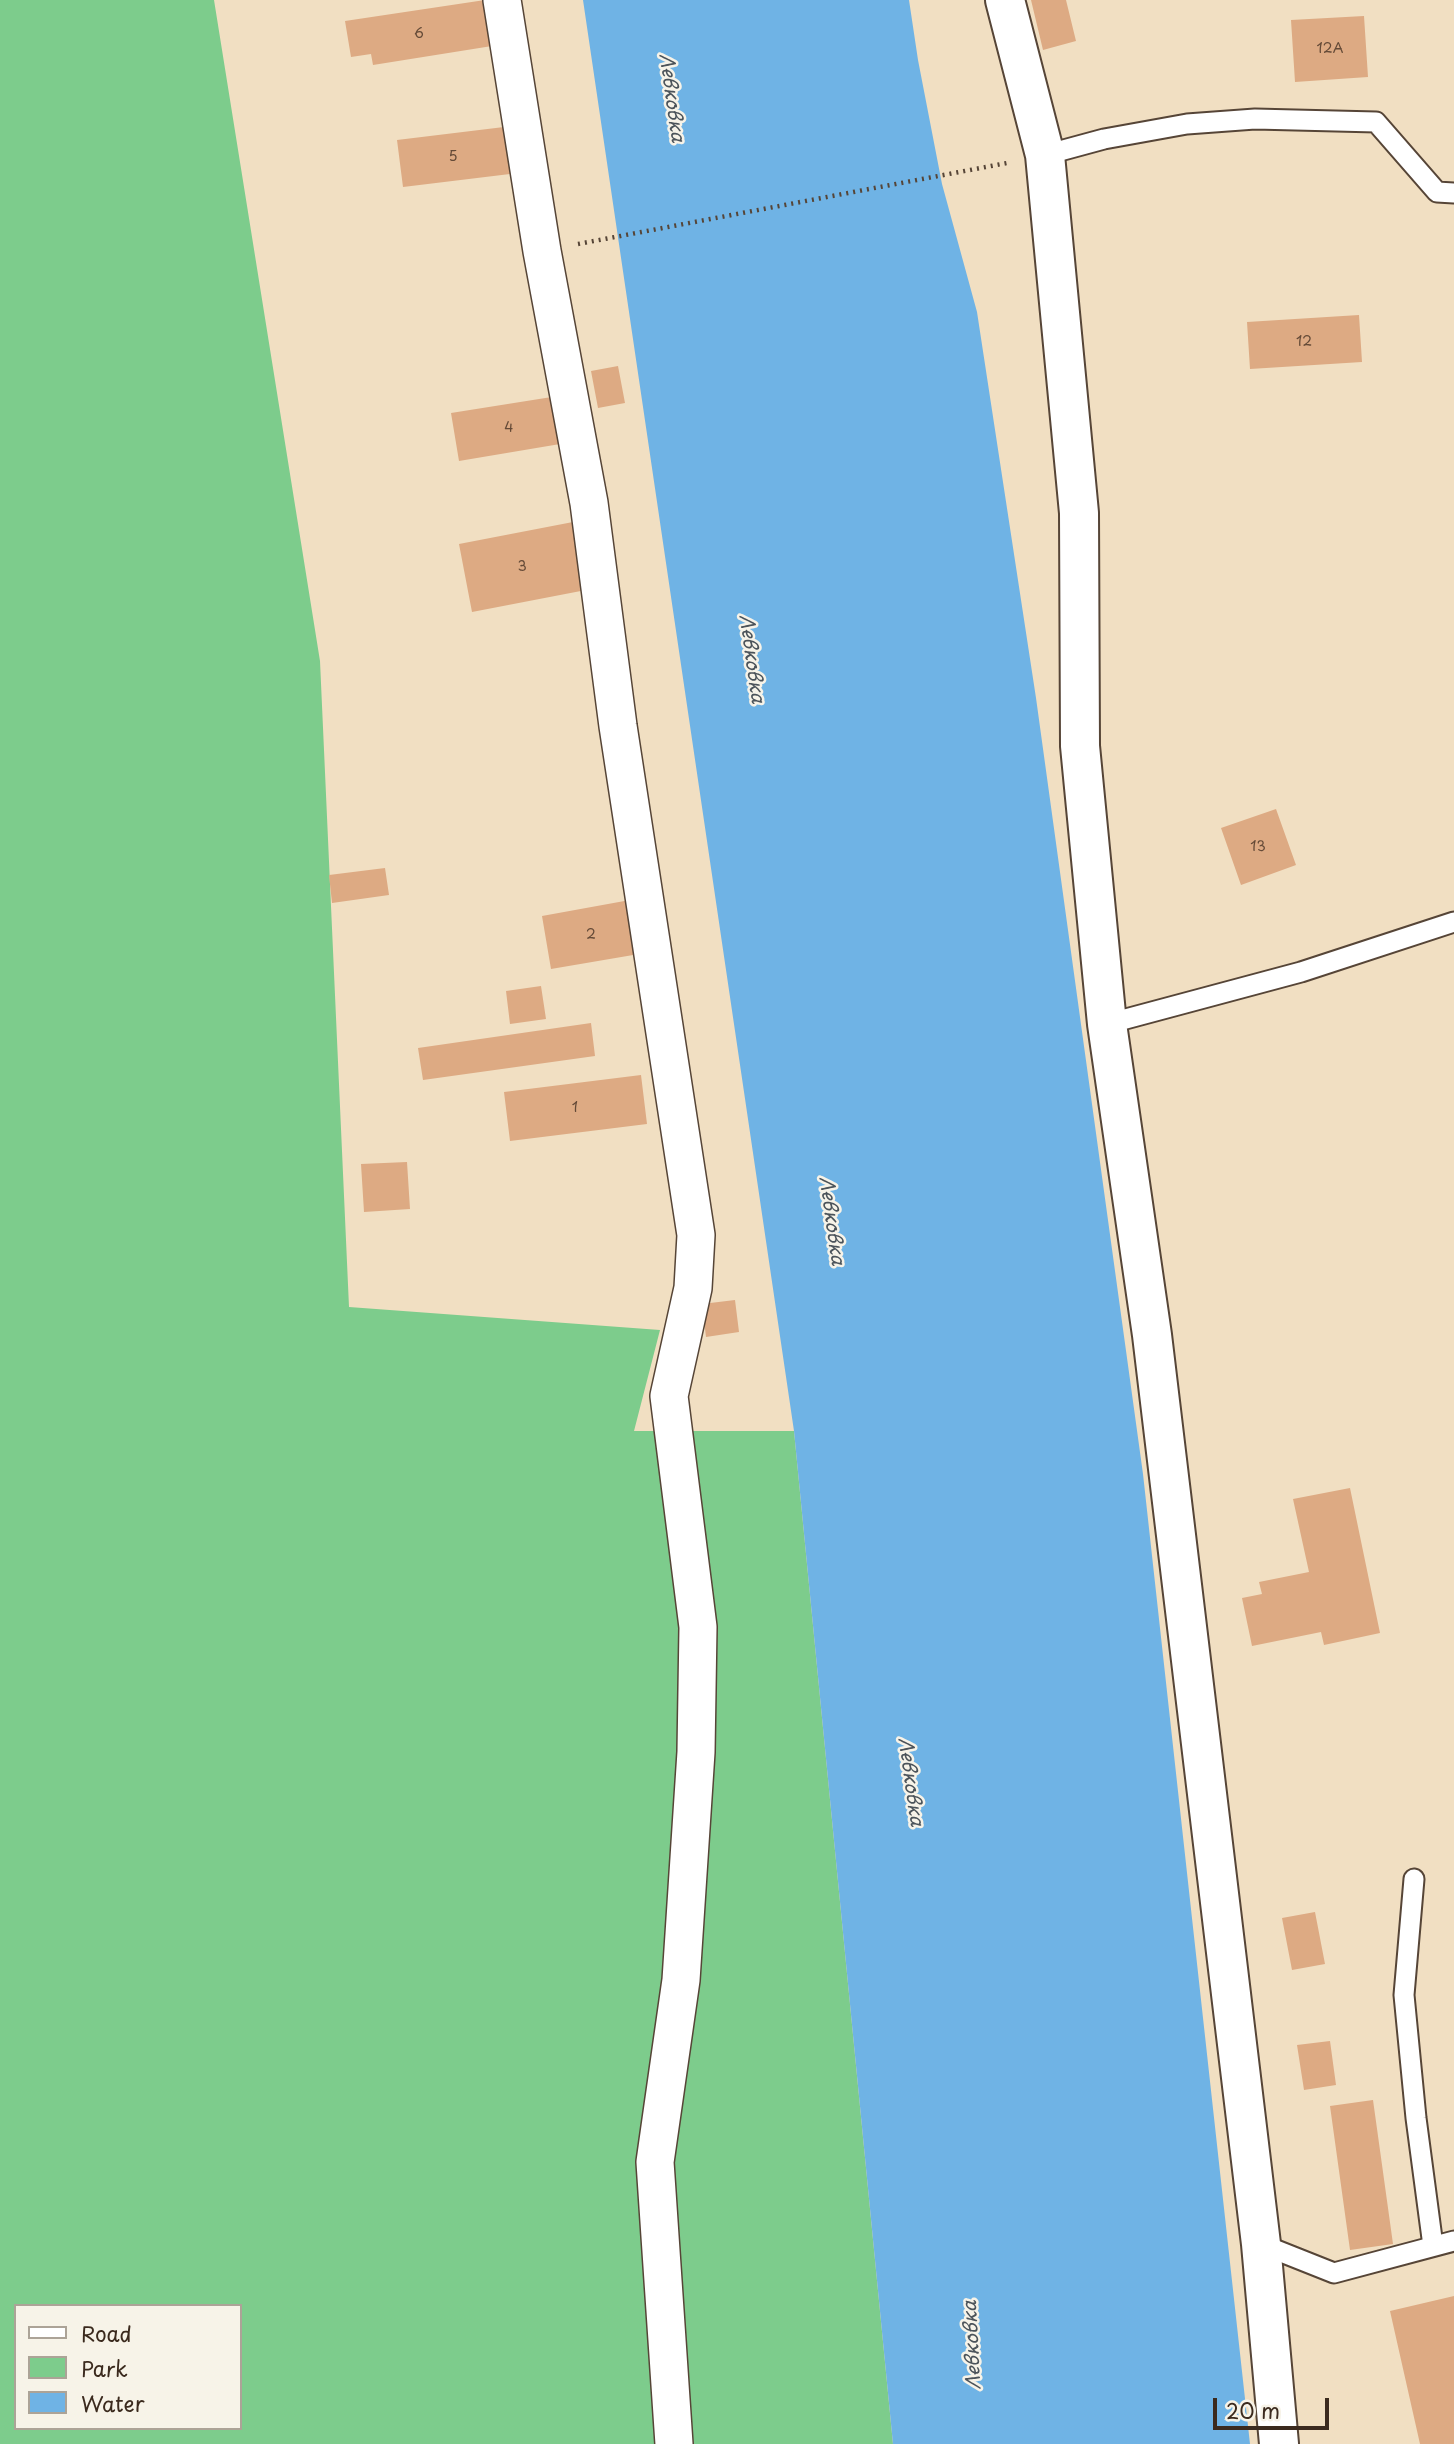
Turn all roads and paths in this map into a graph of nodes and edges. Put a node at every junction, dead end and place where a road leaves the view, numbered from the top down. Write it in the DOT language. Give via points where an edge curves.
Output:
graph roads {
  1 [pos="502,0"];
  2 [pos="1005,0"];
  3 [pos="1045,155"];
  4 [pos="992,166"];
  5 [pos="1454,193"];
  6 [pos="590,242"];
  7 [pos="1454,922"];
  8 [pos="1107,1024"];
  9 [pos="1414,1879"];
  10 [pos="1454,2241"];
  11 [pos="1261,2244"];
  12 [pos="1433,2246"];
  13 [pos="674,2444"];
  14 [pos="1279,2444"];
  1 -- 13 [label="street" via="541,251 589,503 695,1235 692,1288 669,1396 698,1627 696,1752 681,1980 655,2162"];
  2 -- 3 [label="street"];
  3 -- 5 [label="lane" via="1187,124 1255,119 1376,122 1437,192"];
  3 -- 8 [label="street" via="1079,513 1080,746"];
  4 -- 6 [label="path"];
  7 -- 8 [label="lane" via="1301,972"];
  8 -- 11 [label="street" via="1152,1335"];
  9 -- 12 [label="lane" via="1404,1994"];
  10 -- 12 [label="lane"];
  11 -- 12 [label="lane" via="1334,2273"];
  11 -- 14 [label="street"];
}
